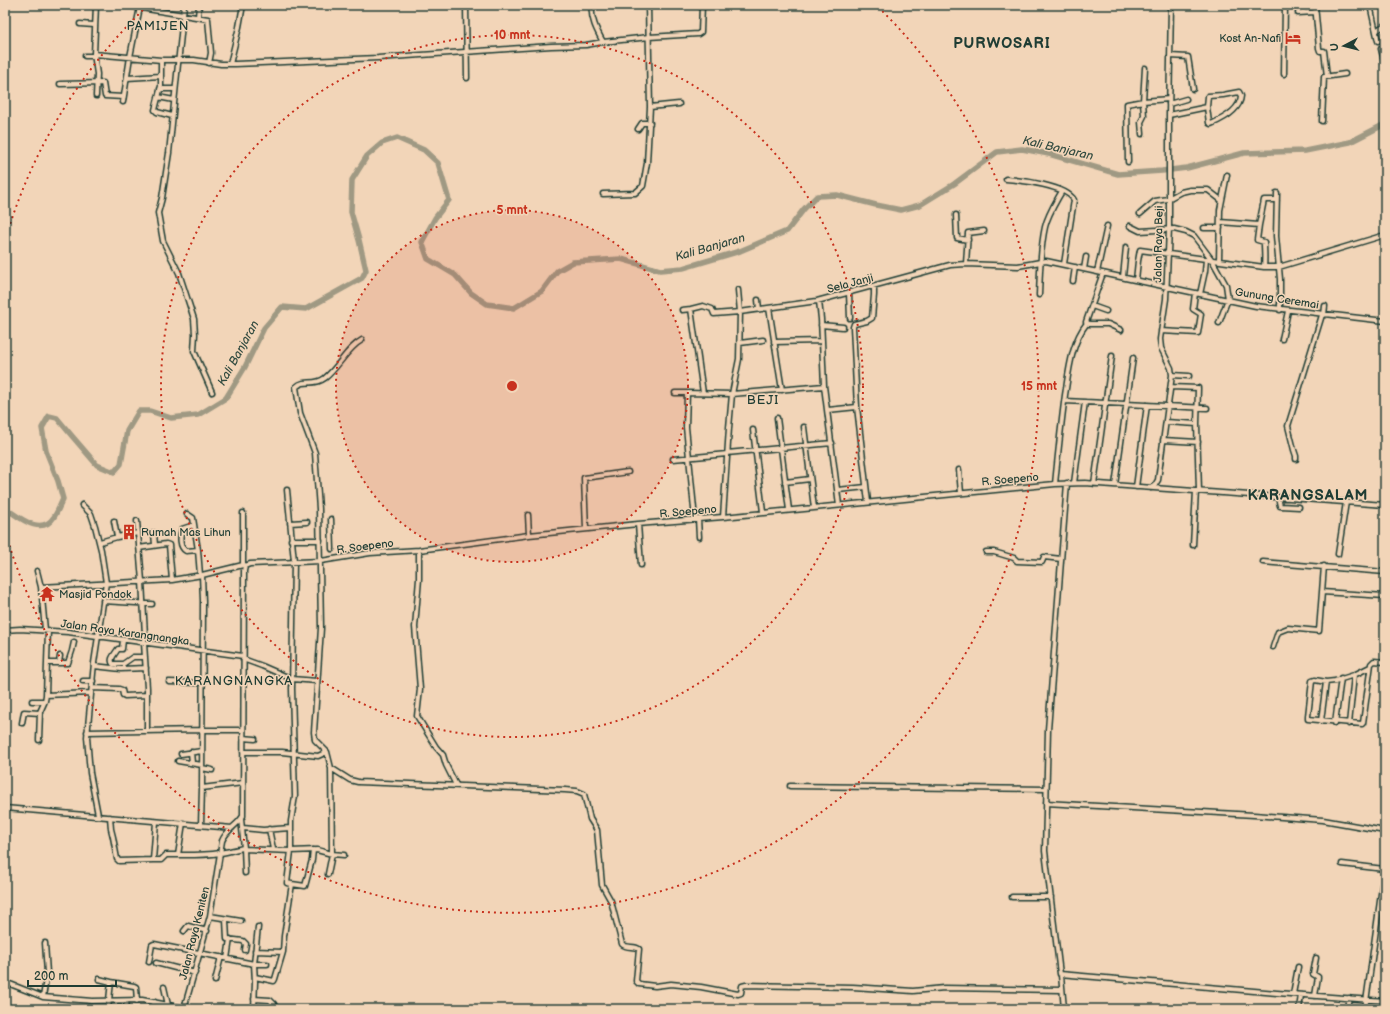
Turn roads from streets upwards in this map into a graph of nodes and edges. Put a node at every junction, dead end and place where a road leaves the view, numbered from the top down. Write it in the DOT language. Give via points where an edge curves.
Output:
graph roads {
  1 [pos="96,5"];
  2 [pos="123,5"];
  3 [pos="184,5"];
  4 [pos="199,5"];
  5 [pos="242,5"];
  6 [pos="466,5"];
  7 [pos="592,5"];
  8 [pos="648,5"];
  9 [pos="702,5"];
  10 [pos="1170,5"];
  11 [pos="1285,5"];
  12 [pos="1303,5"];
  13 [pos="1315,5"];
  14 [pos="1370,5"];
  15 [pos="140,7"];
  16 [pos="1304,12"];
  17 [pos="1316,12"];
  18 [pos="1298,13"];
  19 [pos="183,14"];
  20 [pos="198,18"];
  21 [pos="80,24"];
  22 [pos="94,25"];
  23 [pos="1385,25"];
  24 [pos="1376,32"];
  25 [pos="649,37"];
  26 [pos="1378,41"];
  27 [pos="603,42"];
  28 [pos="1382,49"];
  29 [pos="467,51"];
  30 [pos="94,55"];
  31 [pos="85,56"];
  32 [pos="1170,56"];
  33 [pos="130,57"];
  34 [pos="161,60"];
  35 [pos="179,60"];
  36 [pos="210,63"];
  37 [pos="230,64"];
  38 [pos="1385,65"];
  39 [pos="1145,68"];
  40 [pos="1284,74"];
  41 [pos="1345,74"];
  42 [pos="161,76"];
  43 [pos="1327,76"];
  44 [pos="127,78"];
  45 [pos="467,78"];
  46 [pos="96,83"];
  47 [pos="60,84"];
  48 [pos="160,89"];
  49 [pos="1193,89"];
  50 [pos="175,90"];
  51 [pos="96,96"];
  52 [pos="123,97"];
  53 [pos="158,97"];
  54 [pos="1186,99"];
  55 [pos="174,100"];
  56 [pos="1143,101"];
  57 [pos="1169,101"];
  58 [pos="123,102"];
  59 [pos="679,104"];
  60 [pos="650,107"];
  61 [pos="1207,107"];
  62 [pos="1168,115"];
  63 [pos="172,116"];
  64 [pos="1322,121"];
  65 [pos="650,123"];
  66 [pos="638,129"];
  67 [pos="1142,134"];
  68 [pos="1128,162"];
  69 [pos="1227,175"];
  70 [pos="1006,179"];
  71 [pos="1062,191"];
  72 [pos="1277,193"];
  73 [pos="603,194"];
  74 [pos="1168,199"];
  75 [pos="1221,200"];
  76 [pos="1277,200"];
  77 [pos="1140,214"];
  78 [pos="956,216"];
  79 [pos="1220,222"];
  80 [pos="1259,225"];
  81 [pos="1107,226"];
  82 [pos="1130,226"];
  83 [pos="1204,228"];
  84 [pos="1220,228"];
  85 [pos="1169,229"];
  86 [pos="984,232"];
  87 [pos="1385,235"];
  88 [pos="968,240"];
  89 [pos="1126,247"];
  90 [pos="1168,253"];
  91 [pos="1086,257"];
  92 [pos="1210,260"];
  93 [pos="1041,261"];
  94 [pos="1219,261"];
  95 [pos="966,264"];
  96 [pos="1064,264"];
  97 [pos="1075,267"];
  98 [pos="1264,267"];
  99 [pos="1279,267"];
  100 [pos="1084,269"];
  101 [pos="1097,272"];
  102 [pos="1103,273"];
  103 [pos="1123,277"];
  104 [pos="1136,280"];
  105 [pos="1073,281"];
  106 [pos="874,286"];
  107 [pos="1166,286"];
  108 [pos="738,290"];
  109 [pos="849,293"];
  110 [pos="1198,293"];
  111 [pos="1039,295"];
  112 [pos="1228,299"];
  113 [pos="758,300"];
  114 [pos="819,301"];
  115 [pos="1092,306"];
  116 [pos="1325,306"];
  117 [pos="769,308"];
  118 [pos="691,309"];
  119 [pos="759,309"];
  120 [pos="682,310"];
  121 [pos="1280,310"];
  122 [pos="1106,311"];
  123 [pos="1288,311"];
  124 [pos="740,312"];
  125 [pos="1323,315"];
  126 [pos="850,318"];
  127 [pos="1385,321"];
  128 [pos="1087,323"];
  129 [pos="1219,323"];
  130 [pos="821,325"];
  131 [pos="843,327"];
  132 [pos="1121,330"];
  133 [pos="1161,331"];
  134 [pos="1282,339"];
  135 [pos="362,340"];
  136 [pos="763,340"];
  137 [pos="822,340"];
  138 [pos="740,342"];
  139 [pos="774,342"];
  140 [pos="1112,356"];
  141 [pos="1133,358"];
  142 [pos="1172,374"];
  143 [pos="1189,376"];
  144 [pos="824,386"];
  145 [pos="1171,387"];
  146 [pos="782,390"];
  147 [pos="212,392"];
  148 [pos="675,393"];
  149 [pos="687,393"];
  150 [pos="703,393"];
  151 [pos="732,394"];
  152 [pos="1065,401"];
  153 [pos="1085,402"];
  154 [pos="1105,403"];
  155 [pos="1126,404"];
  156 [pos="1148,405"];
  157 [pos="1168,405"];
  158 [pos="1197,406"];
  159 [pos="857,407"];
  160 [pos="1207,408"];
  161 [pos="828,410"];
  162 [pos="777,418"];
  163 [pos="1166,422"];
  164 [pos="1197,424"];
  165 [pos="804,427"];
  166 [pos="754,430"];
  167 [pos="1163,440"];
  168 [pos="1198,442"];
  169 [pos="832,443"];
  170 [pos="806,445"];
  171 [pos="781,448"];
  172 [pos="756,451"];
  173 [pos="727,454"];
  174 [pos="689,457"];
  175 [pos="673,459"];
  176 [pos="1296,459"];
  177 [pos="959,470"];
  178 [pos="628,472"];
  179 [pos="810,479"];
  180 [pos="1158,480"];
  181 [pos="785,482"];
  182 [pos="1067,483"];
  183 [pos="1074,483"];
  184 [pos="1055,484"];
  185 [pos="1094,484"];
  186 [pos="1115,485"];
  187 [pos="866,487"];
  188 [pos="1136,487"];
  189 [pos="1151,488"];
  190 [pos="1166,489"];
  191 [pos="286,490"];
  192 [pos="838,490"];
  193 [pos="1198,491"];
  194 [pos="961,493"];
  195 [pos="1278,497"];
  196 [pos="868,502"];
  197 [pos="1346,502"];
  198 [pos="82,505"];
  199 [pos="840,505"];
  200 [pos="1385,505"];
  201 [pos="1299,506"];
  202 [pos="814,508"];
  203 [pos="789,510"];
  204 [pos="763,512"];
  205 [pos="243,513"];
  206 [pos="187,514"];
  207 [pos="528,515"];
  208 [pos="723,517"];
  209 [pos="331,519"];
  210 [pos="697,519"];
  211 [pos="114,521"];
  212 [pos="137,521"];
  213 [pos="307,522"];
  214 [pos="290,523"];
  215 [pos="638,524"];
  216 [pos="194,525"];
  217 [pos="586,529"];
  218 [pos="138,533"];
  219 [pos="154,533"];
  220 [pos="529,534"];
  221 [pos="117,537"];
  222 [pos="699,537"];
  223 [pos="291,540"];
  224 [pos="320,540"];
  225 [pos="100,542"];
  226 [pos="155,545"];
  227 [pos="1193,545"];
  228 [pos="139,548"];
  229 [pos="332,549"];
  230 [pos="198,550"];
  231 [pos="419,550"];
  232 [pos="986,552"];
  233 [pos="1338,554"];
  234 [pos="1062,559"];
  235 [pos="294,561"];
  236 [pos="321,561"];
  237 [pos="1263,562"];
  238 [pos="244,565"];
  239 [pos="641,565"];
  240 [pos="1324,566"];
  241 [pos="37,571"];
  242 [pos="1385,572"];
  243 [pos="201,575"];
  244 [pos="172,580"];
  245 [pos="142,581"];
  246 [pos="106,583"];
  247 [pos="41,587"];
  248 [pos="1322,592"];
  249 [pos="1385,596"];
  250 [pos="103,601"];
  251 [pos="143,604"];
  252 [pos="152,604"];
  253 [pos="5,630"];
  254 [pos="47,630"];
  255 [pos="99,636"];
  256 [pos="123,640"];
  257 [pos="74,642"];
  258 [pos="144,643"];
  259 [pos="1273,647"];
  260 [pos="203,652"];
  261 [pos="60,656"];
  262 [pos="144,656"];
  263 [pos="243,658"];
  264 [pos="1385,662"];
  265 [pos="47,663"];
  266 [pos="59,663"];
  267 [pos="94,666"];
  268 [pos="1370,667"];
  269 [pos="146,668"];
  270 [pos="1354,675"];
  271 [pos="1341,678"];
  272 [pos="292,679"];
  273 [pos="83,681"];
  274 [pos="92,681"];
  275 [pos="169,682"];
  276 [pos="317,682"];
  277 [pos="1326,682"];
  278 [pos="202,683"];
  279 [pos="92,690"];
  280 [pos="46,695"];
  281 [pos="147,695"];
  282 [pos="32,701"];
  283 [pos="45,701"];
  284 [pos="40,713"];
  285 [pos="1321,721"];
  286 [pos="22,723"];
  287 [pos="1335,723"];
  288 [pos="1349,724"];
  289 [pos="202,730"];
  290 [pos="243,730"];
  291 [pos="147,731"];
  292 [pos="87,732"];
  293 [pos="243,738"];
  294 [pos="254,739"];
  295 [pos="39,740"];
  296 [pos="202,751"];
  297 [pos="191,752"];
  298 [pos="243,752"];
  299 [pos="327,752"];
  300 [pos="294,753"];
  301 [pos="181,754"];
  302 [pos="178,762"];
  303 [pos="192,763"];
  304 [pos="202,767"];
  305 [pos="332,768"];
  306 [pos="212,770"];
  307 [pos="243,782"];
  308 [pos="456,785"];
  309 [pos="790,786"];
  310 [pos="202,788"];
  311 [pos="1046,789"];
  312 [pos="1046,803"];
  313 [pos="5,808"];
  314 [pos="98,816"];
  315 [pos="110,817"];
  316 [pos="241,819"];
  317 [pos="156,822"];
  318 [pos="183,823"];
  319 [pos="201,825"];
  320 [pos="223,828"];
  321 [pos="232,828"];
  322 [pos="243,828"];
  323 [pos="290,828"];
  324 [pos="269,829"];
  325 [pos="1385,831"];
  326 [pos="224,838"];
  327 [pos="244,848"];
  328 [pos="273,849"];
  329 [pos="313,850"];
  330 [pos="291,851"];
  331 [pos="220,853"];
  332 [pos="332,854"];
  333 [pos="178,855"];
  334 [pos="344,855"];
  335 [pos="153,860"];
  336 [pos="1342,864"];
  337 [pos="1385,867"];
  338 [pos="245,873"];
  339 [pos="328,874"];
  340 [pos="292,884"];
  341 [pos="1383,889"];
  342 [pos="1012,897"];
  343 [pos="1051,897"];
  344 [pos="210,916"];
  345 [pos="226,920"];
  346 [pos="241,921"];
  347 [pos="258,927"];
  348 [pos="184,931"];
  349 [pos="207,931"];
  350 [pos="230,939"];
  351 [pos="45,943"];
  352 [pos="246,950"];
  353 [pos="255,951"];
  354 [pos="201,952"];
  355 [pos="283,952"];
  356 [pos="221,957"];
  357 [pos="1316,958"];
  358 [pos="227,959"];
  359 [pos="149,962"];
  360 [pos="156,963"];
  361 [pos="254,964"];
  362 [pos="267,964"];
  363 [pos="1298,967"];
  364 [pos="195,973"];
  365 [pos="1061,975"];
  366 [pos="255,977"];
  367 [pos="99,979"];
  368 [pos="215,981"];
  369 [pos="5,982"];
  370 [pos="111,982"];
  371 [pos="164,987"];
  372 [pos="1062,990"];
  373 [pos="1292,994"];
  374 [pos="1301,995"];
  375 [pos="1315,996"];
  376 [pos="43,997"];
  377 [pos="1349,998"];
  378 [pos="254,999"];
  379 [pos="108,1000"];
  380 [pos="1366,1000"];
  381 [pos="126,1001"];
  382 [pos="137,1001"];
  383 [pos="1385,1001"];
  384 [pos="155,1002"];
  385 [pos="1348,1006"];
  386 [pos="168,1007"];
  387 [pos="108,1009"];
  388 [pos="127,1009"];
  389 [pos="151,1009"];
  390 [pos="184,1009"];
  391 [pos="213,1009"];
  392 [pos="254,1009"];
  393 [pos="276,1009"];
  394 [pos="1064,1009"];
  395 [pos="1299,1009"];
  396 [pos="1365,1009"];
  1 -- 22 [label="street"];
  2 -- 15 [label="street"];
  3 -- 19 [label="street"];
  4 -- 20 [label="street"];
  5 -- 37 [label="street"];
  6 -- 29 [label="street"];
  7 -- 27 [label="street" via="596,29"];
  8 -- 25 [label="street"];
  9 -- 25 [label="street" via="700,33"];
  10 -- 32 [label="street, Jalan Raya Beji"];
  11 -- 40 [label="street"];
  12 -- 16 [label="street"];
  13 -- 17 [label="street"];
  14 -- 24 [label="street"];
  15 -- 19 [label="street"];
  15 -- 33 [label="street"];
  16 -- 17 [label="street"];
  16 -- 18 [label="street"];
  17 -- 43 [label="street" via="1320,50 1324,51"];
  19 -- 20 [label="street"];
  19 -- 35 [label="street"];
  20 -- 36 [label="street" via="208,19"];
  21 -- 22 [label="street"];
  22 -- 30 [label="street"];
  23 -- 24 [label="street"];
  24 -- 26 [label="street"];
  25 -- 27 [label="street"];
  25 -- 60 [label="street"];
  27 -- 29 [label="street"];
  28 -- 38 [label="street"];
  29 -- 37 [label="street" via="385,58"];
  29 -- 45 [label="street"];
  30 -- 31 [label="street"];
  30 -- 33 [label="street"];
  30 -- 46 [label="street"];
  32 -- 49 [label="street" via="1188,57"];
  32 -- 57 [label="street, Jalan Raya Beji"];
  33 -- 34 [label="street"];
  33 -- 44 [label="street"];
  34 -- 35 [label="street"];
  34 -- 42 [label="street"];
  35 -- 36 [label="street" via="194,58"];
  35 -- 50 [label="street"];
  36 -- 37 [label="street"];
  39 -- 56 [label="street"];
  41 -- 43 [label="street"];
  42 -- 44 [label="street"];
  42 -- 48 [label="street"];
  43 -- 64 [label="street" via="1323,77"];
  44 -- 52 [label="street"];
  46 -- 47 [label="street"];
  46 -- 51 [label="street"];
  46 -- 52 [label="street" via="104,84 105,96"];
  48 -- 50 [label="street"];
  48 -- 53 [label="street"];
  50 -- 55 [label="street"];
  52 -- 58 [label="street"];
  53 -- 55 [label="street"];
  53 -- 63 [label="street" via="156,111"];
  54 -- 57 [label="street"];
  55 -- 63 [label="street"];
  56 -- 57 [label="street"];
  56 -- 67 [label="street"];
  56 -- 68 [label="street" via="1127,104"];
  57 -- 62 [label="street, Jalan Raya Beji"];
  59 -- 60 [label="street"];
  60 -- 65 [label="street"];
  61 -- 61 [label="street" via="1211,124 1228,116 1241,96 1239,92 1208,96"];
  61 -- 62 [label="street"];
  62 -- 74 [label="street, Jalan Raya Beji"];
  63 -- 147 [label="street" via="159,220 164,241 180,273 194,319 194,351"];
  65 -- 66 [label="street" via="642,123"];
  65 -- 73 [label="street" via="643,186 635,193"];
  69 -- 75 [label="street"];
  70 -- 71 [label="street" via="1040,183"];
  71 -- 93 [label="street" via="1045,227"];
  71 -- 96 [label="street" via="1074,200"];
  72 -- 76 [label="street"];
  74 -- 75 [label="street" via="1185,191 1200,189 1208,190"];
  74 -- 77 [label="street" via="1155,201"];
  74 -- 85 [label="street, Jalan Raya Beji"];
  75 -- 79 [label="street"];
  76 -- 80 [label="street" via="1264,200"];
  76 -- 99 [label="street" via="1276,236"];
  78 -- 88 [label="street" via="957,238"];
  79 -- 80 [label="street"];
  79 -- 84 [label="street"];
  80 -- 98 [label="street" via="1257,240 1264,242"];
  81 -- 101 [label="street"];
  82 -- 85 [label="street" via="1140,231"];
  83 -- 84 [label="street"];
  84 -- 94 [label="street"];
  85 -- 90 [label="street, Jalan Raya Beji"];
  85 -- 92 [label="street" via="1194,236"];
  86 -- 88 [label="street" via="968,233"];
  87 -- 99 [label="street"];
  88 -- 95 [label="street"];
  89 -- 103 [label="street"];
  90 -- 92 [label="street"];
  90 -- 104 [label="street" via="1139,251"];
  90 -- 107 [label="street, Jalan Raya Beji"];
  91 -- 100 [label="street"];
  92 -- 94 [label="street"];
  92 -- 110 [label="street"];
  92 -- 112 [label="street" via="1223,279"];
  93 -- 95 [label="street, Sela Janji" via="1018,266"];
  93 -- 96 [label="street, Sela Janji"];
  93 -- 111 [label="street"];
  94 -- 98 [label="street"];
  95 -- 106 [label="street, Sela Janji" via="938,268"];
  96 -- 97 [label="street, Sela Janji"];
  97 -- 100 [label="street, Sela Janji"];
  97 -- 105 [label="street"];
  98 -- 99 [label="street"];
  99 -- 121 [label="street"];
  100 -- 101 [label="street, Sela Janji"];
  101 -- 102 [label="street, Sela Janji"];
  102 -- 103 [label="street, Sela Janji"];
  102 -- 115 [label="street"];
  103 -- 104 [label="street, Sela Janji"];
  104 -- 107 [label="street, Sela Janji"];
  106 -- 109 [label="street, Sela Janji"];
  106 -- 159 [label="street" via="872,318 852,327"];
  107 -- 110 [label="street, Gunung Ceremai"];
  107 -- 133 [label="street, Jalan Raya Beji"];
  108 -- 124 [label="street"];
  109 -- 114 [label="street, Sela Janji"];
  109 -- 126 [label="street"];
  110 -- 112 [label="street, Gunung Ceremai"];
  110 -- 133 [label="street" via="1193,309 1201,313 1198,333"];
  112 -- 121 [label="street, Gunung Ceremai"];
  112 -- 129 [label="street"];
  113 -- 119 [label="street"];
  114 -- 117 [label="street, Sela Janji"];
  114 -- 130 [label="street"];
  115 -- 122 [label="street"];
  115 -- 128 [label="street"];
  116 -- 125 [label="street"];
  117 -- 119 [label="street, Sela Janji"];
  117 -- 139 [label="street"];
  118 -- 120 [label="street"];
  118 -- 124 [label="street, Sela Janji" via="706,306 712,308 714,314"];
  118 -- 150 [label="street"];
  119 -- 124 [label="street, Sela Janji"];
  121 -- 123 [label="street, Gunung Ceremai"];
  123 -- 125 [label="street, Gunung Ceremai"];
  123 -- 134 [label="street"];
  124 -- 138 [label="street"];
  125 -- 127 [label="street, Gunung Ceremai"];
  125 -- 176 [label="street" via="1288,425"];
  128 -- 132 [label="street" via="1108,324"];
  128 -- 152 [label="street" via="1075,346 1068,371"];
  130 -- 131 [label="street"];
  130 -- 137 [label="street"];
  133 -- 142 [label="street, Jalan Raya Beji" via="1161,348"];
  135 -- 224 [label="street" via="357,342 327,377 318,383 306,382 296,387 300,412 315,453"];
  136 -- 138 [label="street"];
  137 -- 139 [label="street"];
  137 -- 144 [label="street"];
  138 -- 151 [label="street"];
  139 -- 146 [label="street"];
  140 -- 154 [label="street"];
  141 -- 155 [label="street"];
  142 -- 143 [label="street"];
  142 -- 145 [label="street, Jalan Raya Beji"];
  144 -- 146 [label="street"];
  144 -- 161 [label="street"];
  145 -- 157 [label="street, Jalan Raya Beji"];
  145 -- 158 [label="street" via="1197,388"];
  146 -- 151 [label="street"];
  148 -- 149 [label="street"];
  149 -- 150 [label="street"];
  149 -- 174 [label="street" via="686,427"];
  150 -- 151 [label="street"];
  151 -- 173 [label="street"];
  152 -- 153 [label="street"];
  152 -- 184 [label="street"];
  153 -- 154 [label="street"];
  153 -- 183 [label="street"];
  154 -- 155 [label="street"];
  154 -- 185 [label="street"];
  155 -- 156 [label="street"];
  155 -- 186 [label="street"];
  156 -- 157 [label="street"];
  156 -- 188 [label="street"];
  157 -- 158 [label="street"];
  157 -- 163 [label="street, Jalan Raya Beji"];
  158 -- 160 [label="street"];
  158 -- 164 [label="street"];
  159 -- 161 [label="street"];
  159 -- 187 [label="street"];
  161 -- 169 [label="street"];
  162 -- 171 [label="street"];
  163 -- 164 [label="street"];
  163 -- 167 [label="street, Jalan Raya Beji"];
  164 -- 168 [label="street"];
  165 -- 170 [label="street"];
  166 -- 172 [label="street"];
  167 -- 168 [label="street"];
  167 -- 180 [label="street, Jalan Raya Beji"];
  168 -- 193 [label="street"];
  169 -- 170 [label="street"];
  169 -- 192 [label="street"];
  170 -- 171 [label="street"];
  170 -- 179 [label="street"];
  171 -- 172 [label="street"];
  171 -- 181 [label="street"];
  172 -- 173 [label="street"];
  172 -- 204 [label="street"];
  173 -- 174 [label="street"];
  173 -- 208 [label="street"];
  174 -- 175 [label="street"];
  174 -- 210 [label="street"];
  177 -- 194 [label="street"];
  178 -- 217 [label="street" via="584,478"];
  179 -- 181 [label="street"];
  179 -- 202 [label="street"];
  180 -- 189 [label="street"];
  180 -- 190 [label="street"];
  181 -- 203 [label="street"];
  182 -- 183 [label="street, R. Soepeno"];
  182 -- 184 [label="street, R. Soepeno"];
  182 -- 234 [label="street"];
  183 -- 185 [label="street, R. Soepeno"];
  184 -- 194 [label="street, R. Soepeno"];
  185 -- 186 [label="street, R. Soepeno"];
  186 -- 188 [label="street, R. Soepeno"];
  187 -- 192 [label="street"];
  187 -- 196 [label="street"];
  188 -- 189 [label="street, R. Soepeno"];
  189 -- 190 [label="street, R. Soepeno"];
  190 -- 193 [label="street, R. Soepeno"];
  191 -- 214 [label="street"];
  192 -- 199 [label="street"];
  193 -- 195 [label="street, R. Soepeno"];
  193 -- 227 [label="street"];
  194 -- 196 [label="street, R. Soepeno"];
  195 -- 197 [label="street, R. Soepeno"];
  195 -- 201 [label="street" via="1280,506"];
  196 -- 199 [label="street, R. Soepeno"];
  197 -- 200 [label="street, R. Soepeno"];
  197 -- 233 [label="street"];
  198 -- 225 [label="street" via="91,514"];
  199 -- 202 [label="street, R. Soepeno"];
  202 -- 203 [label="street, R. Soepeno"];
  203 -- 204 [label="street, R. Soepeno"];
  204 -- 208 [label="street, R. Soepeno"];
  205 -- 238 [label="street"];
  206 -- 216 [label="street" via="193,518"];
  207 -- 220 [label="street"];
  208 -- 210 [label="street, R. Soepeno"];
  209 -- 229 [label="street"];
  210 -- 215 [label="street, R. Soepeno"];
  210 -- 222 [label="street"];
  211 -- 221 [label="street"];
  212 -- 218 [label="street"];
  213 -- 214 [label="street"];
  214 -- 223 [label="street"];
  215 -- 217 [label="street, R. Soepeno"];
  215 -- 239 [label="street"];
  216 -- 230 [label="street"];
  216 -- 230 [label="street" via="182,529 180,542 186,551"];
  217 -- 220 [label="street, R. Soepeno"];
  218 -- 221 [label="street"];
  218 -- 228 [label="street"];
  219 -- 226 [label="street"];
  220 -- 231 [label="street, R. Soepeno"];
  221 -- 225 [label="street"];
  223 -- 224 [label="street"];
  223 -- 235 [label="street"];
  224 -- 236 [label="street"];
  225 -- 246 [label="street"];
  226 -- 228 [label="street"];
  226 -- 244 [label="street" via="169,545"];
  228 -- 245 [label="street"];
  230 -- 243 [label="street"];
  231 -- 236 [label="street, R. Soepeno" via="332,557"];
  231 -- 308 [label="street" via="415,627 420,689 418,716 436,748 443,755"];
  232 -- 234 [label="street" via="1016,558 1017,561 1042,562 1044,557"];
  234 -- 311 [label="street" via="1050,697"];
  235 -- 236 [label="street, R. Soepeno"];
  235 -- 238 [label="street, R. Soepeno"];
  235 -- 272 [label="street"];
  236 -- 276 [label="street" via="322,628"];
  237 -- 240 [label="street"];
  238 -- 243 [label="street, R. Soepeno"];
  238 -- 263 [label="street"];
  240 -- 242 [label="street"];
  240 -- 248 [label="street"];
  241 -- 247 [label="street"];
  243 -- 244 [label="street, R. Soepeno"];
  243 -- 260 [label="street"];
  244 -- 245 [label="street, R. Soepeno"];
  245 -- 246 [label="street, R. Soepeno"];
  245 -- 251 [label="street"];
  246 -- 247 [label="street, R. Soepeno"];
  246 -- 250 [label="street"];
  247 -- 254 [label="street"];
  248 -- 249 [label="street"];
  248 -- 259 [label="street" via="1319,631 1286,628 1278,632"];
  250 -- 251 [label="street"];
  250 -- 255 [label="street"];
  251 -- 252 [label="street"];
  251 -- 258 [label="street"];
  253 -- 254 [label="street, Jalan Raya Karangnangka"];
  254 -- 255 [label="street, Jalan Raya Karangnangka"];
  254 -- 265 [label="street"];
  255 -- 256 [label="street, Jalan Raya Karangnangka"];
  255 -- 267 [label="street"];
  256 -- 258 [label="street, Jalan Raya Karangnangka"];
  256 -- 262 [label="street" via="122,649 118,649 112,658 113,664 123,664 133,656"];
  257 -- 266 [label="street" via="70,661"];
  258 -- 260 [label="street, Jalan Raya Karangnangka"];
  258 -- 262 [label="street"];
  260 -- 263 [label="street, Jalan Raya Karangnangka"];
  260 -- 278 [label="street"];
  261 -- 266 [label="street"];
  262 -- 269 [label="street"];
  263 -- 272 [label="street, Jalan Raya Karangnangka"];
  263 -- 290 [label="street"];
  264 -- 268 [label="street" via="1374,661"];
  265 -- 266 [label="street"];
  265 -- 280 [label="street"];
  267 -- 269 [label="street"];
  267 -- 274 [label="street"];
  268 -- 270 [label="street"];
  268 -- 288 [label="street" via="1363,723"];
  269 -- 281 [label="street"];
  270 -- 271 [label="street"];
  270 -- 288 [label="street"];
  271 -- 277 [label="street"];
  271 -- 287 [label="street"];
  272 -- 276 [label="street, Jalan Raya Karangnangka"];
  272 -- 300 [label="street"];
  273 -- 274 [label="street"];
  274 -- 279 [label="street"];
  275 -- 278 [label="street"];
  276 -- 299 [label="street" via="315,740"];
  277 -- 285 [label="street"];
  277 -- 285 [label="street" via="1312,681 1308,718 1312,721"];
  278 -- 289 [label="street"];
  279 -- 280 [label="street"];
  279 -- 281 [label="street" via="120,689 125,696"];
  279 -- 292 [label="street"];
  280 -- 283 [label="street"];
  281 -- 291 [label="street"];
  282 -- 283 [label="street"];
  283 -- 284 [label="street"];
  284 -- 286 [label="street" via="24,712"];
  284 -- 295 [label="street"];
  285 -- 287 [label="street"];
  287 -- 288 [label="street"];
  289 -- 290 [label="street"];
  289 -- 291 [label="street"];
  289 -- 296 [label="street"];
  290 -- 293 [label="street"];
  291 -- 292 [label="street"];
  292 -- 314 [label="street" via="90,773"];
  293 -- 294 [label="street"];
  293 -- 298 [label="street"];
  296 -- 297 [label="street"];
  296 -- 304 [label="street"];
  297 -- 301 [label="street"];
  297 -- 303 [label="street"];
  298 -- 300 [label="street"];
  298 -- 307 [label="street"];
  299 -- 300 [label="street" via="318,756"];
  299 -- 305 [label="street"];
  300 -- 323 [label="street" via="295,796"];
  302 -- 303 [label="street"];
  303 -- 304 [label="street"];
  304 -- 306 [label="street"];
  304 -- 310 [label="street"];
  305 -- 308 [label="street" via="350,780 358,782"];
  305 -- 332 [label="street"];
  307 -- 310 [label="street"];
  307 -- 316 [label="street"];
  308 -- 372 [label="street" via="565,790 584,794 590,819 597,830 602,885 611,901 622,944 639,949 636,981 639,984 701,987 738,994 741,993 742,986 746,985 913,991 944,988"];
  309 -- 311 [label="street"];
  310 -- 319 [label="street"];
  311 -- 312 [label="street"];
  312 -- 325 [label="street" via="1323,820"];
  312 -- 343 [label="street" via="1045,851"];
  313 -- 314 [label="street"];
  314 -- 315 [label="street"];
  315 -- 317 [label="street"];
  315 -- 335 [label="street" via="116,860"];
  316 -- 321 [label="street"];
  316 -- 322 [label="street"];
  317 -- 318 [label="street"];
  317 -- 335 [label="street"];
  318 -- 319 [label="street"];
  318 -- 333 [label="street"];
  319 -- 320 [label="street"];
  320 -- 321 [label="street"];
  320 -- 326 [label="street"];
  321 -- 326 [label="street"];
  322 -- 324 [label="street"];
  322 -- 327 [label="street"];
  323 -- 324 [label="street"];
  323 -- 330 [label="street"];
  324 -- 328 [label="street"];
  326 -- 331 [label="street, Jalan Raya Keniten"];
  327 -- 328 [label="street"];
  327 -- 331 [label="street"];
  327 -- 338 [label="street"];
  328 -- 330 [label="street"];
  329 -- 330 [label="street"];
  329 -- 332 [label="street"];
  329 -- 340 [label="street" via="305,886"];
  330 -- 340 [label="street" via="287,882"];
  331 -- 333 [label="street"];
  331 -- 344 [label="street, Jalan Raya Keniten"];
  332 -- 334 [label="street"];
  332 -- 339 [label="street"];
  333 -- 335 [label="street" via="166,855 163,859"];
  336 -- 337 [label="street"];
  337 -- 341 [label="street"];
  340 -- 355 [label="street"];
  341 -- 380 [label="street"];
  342 -- 343 [label="street"];
  343 -- 365 [label="street"];
  344 -- 345 [label="street"];
  344 -- 349 [label="street, Jalan Raya Keniten"];
  345 -- 346 [label="street"];
  345 -- 350 [label="street" via="226,937"];
  347 -- 353 [label="street"];
  348 -- 349 [label="street" via="188,926"];
  349 -- 354 [label="street, Jalan Raya Keniten"];
  350 -- 352 [label="street" via="243,941"];
  350 -- 358 [label="street"];
  351 -- 376 [label="street" via="47,972"];
  353 -- 355 [label="street"];
  353 -- 361 [label="street"];
  354 -- 356 [label="street"];
  354 -- 359 [label="street" via="152,944"];
  354 -- 364 [label="street, Jalan Raya Keniten"];
  355 -- 366 [label="street" via="275,981"];
  356 -- 358 [label="street"];
  356 -- 368 [label="street"];
  357 -- 375 [label="street" via="1313,974 1318,977"];
  358 -- 361 [label="street"];
  360 -- 364 [label="street"];
  361 -- 362 [label="street"];
  361 -- 366 [label="street"];
  363 -- 373 [label="street"];
  364 -- 390 [label="street, Jalan Raya Keniten"];
  365 -- 372 [label="street"];
  365 -- 373 [label="street"];
  366 -- 378 [label="street"];
  367 -- 370 [label="street"];
  369 -- 376 [label="street"];
  370 -- 379 [label="street"];
  370 -- 382 [label="street" via="136,987"];
  371 -- 386 [label="street"];
  372 -- 394 [label="street"];
  373 -- 374 [label="street"];
  374 -- 375 [label="street"];
  374 -- 395 [label="street"];
  375 -- 377 [label="street"];
  376 -- 379 [label="street"];
  377 -- 380 [label="street"];
  377 -- 385 [label="street"];
  378 -- 392 [label="street"];
  378 -- 393 [label="street" via="270,1000"];
  379 -- 381 [label="street"];
  379 -- 387 [label="street"];
  380 -- 383 [label="street"];
  380 -- 396 [label="street"];
  381 -- 382 [label="street"];
  381 -- 388 [label="street"];
  382 -- 384 [label="street"];
  384 -- 386 [label="street"];
  384 -- 389 [label="street"];
  386 -- 390 [label="street"];
  390 -- 391 [label="street"];
}
